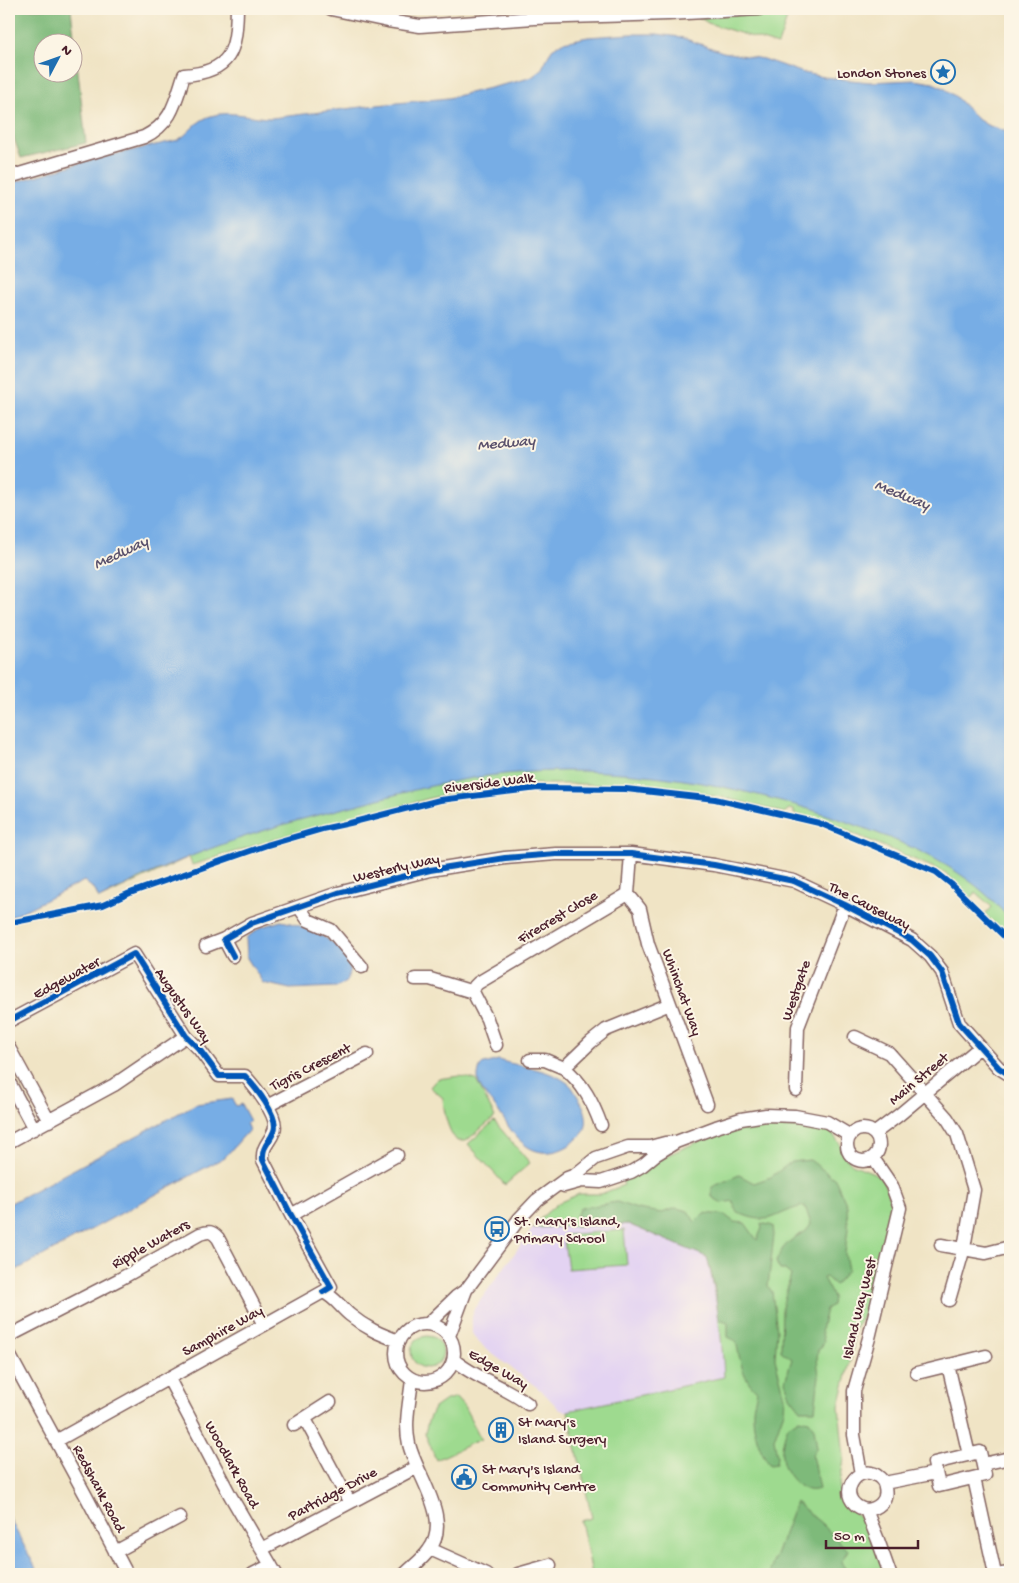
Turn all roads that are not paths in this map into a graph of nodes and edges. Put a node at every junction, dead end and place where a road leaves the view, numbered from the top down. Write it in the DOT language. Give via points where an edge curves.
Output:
graph roads {
  1 [pos="237,9"];
  2 [pos="331,9"];
  3 [pos="759,9"];
  4 [pos="534,13"];
  5 [pos="9,177"];
  6 [pos="632,854"];
  7 [pos="628,894"];
  8 [pos="845,905"];
  9 [pos="299,907"];
  10 [pos="224,938"];
  11 [pos="206,946"];
  12 [pos="134,954"];
  13 [pos="232,956"];
  14 [pos="362,967"];
  15 [pos="415,979"];
  16 [pos="473,992"];
  17 [pos="670,1004"];
  18 [pos="9,1021"];
  19 [pos="186,1036"];
  20 [pos="855,1037"];
  21 [pos="496,1046"];
  22 [pos="980,1047"];
  23 [pos="9,1048"];
  24 [pos="367,1054"];
  25 [pos="530,1060"];
  26 [pos="564,1068"];
  27 [pos="1010,1074"];
  28 [pos="9,1082"];
  29 [pos="796,1090"];
  30 [pos="926,1093"];
  31 [pos="707,1104"];
  32 [pos="267,1106"];
  33 [pos="49,1121"];
  34 [pos="601,1124"];
  35 [pos="34,1129"];
  36 [pos="875,1134"];
  37 [pos="849,1135"];
  38 [pos="9,1142"];
  39 [pos="676,1142"];
  40 [pos="397,1155"];
  41 [pos="873,1158"];
  42 [pos="555,1188"];
  43 [pos="288,1209"];
  44 [pos="941,1246"];
  45 [pos="1010,1247"];
  46 [pos="964,1248"];
  47 [pos="466,1290"];
  48 [pos="323,1292"];
  49 [pos="949,1300"];
  50 [pos="428,1324"];
  51 [pos="264,1325"];
  52 [pos="9,1336"];
  53 [pos="449,1336"];
  54 [pos="398,1341"];
  55 [pos="9,1354"];
  56 [pos="986,1356"];
  57 [pos="454,1360"];
  58 [pos="948,1365"];
  59 [pos="917,1373"];
  60 [pos="168,1379"];
  61 [pos="412,1379"];
  62 [pos="330,1402"];
  63 [pos="528,1404"];
  64 [pos="56,1440"];
  65 [pos="969,1455"];
  66 [pos="1010,1458"];
  67 [pos="983,1464"];
  68 [pos="417,1467"];
  69 [pos="936,1473"];
  70 [pos="861,1474"];
  71 [pos="974,1478"];
  72 [pos="884,1483"];
  73 [pos="349,1501"];
  74 [pos="866,1510"];
  75 [pos="180,1517"];
  76 [pos="262,1549"];
  77 [pos="430,1549"];
  78 [pos="115,1552"];
  79 [pos="550,1565"];
  80 [pos="273,1569"];
  81 [pos="1010,1572"];
  82 [pos="127,1574"];
  83 [pos="253,1574"];
  84 [pos="405,1574"];
  85 [pos="486,1574"];
  86 [pos="518,1574"];
  87 [pos="890,1574"];
  88 [pos="995,1574"];
  89 [pos="1002,1574"];
  1 -- 5 [label="street" via="234,40 228,58 215,68 184,75 174,108 157,131"];
  2 -- 4 [label="street" via="420,26"];
  3 -- 4 [label="street" via="668,14"];
  6 -- 7 [label="street"];
  6 -- 8 [label="street, The Causeway" via="714,865 794,881"];
  6 -- 9 [label="street, Westerly Way" via="505,858 430,870 338,893"];
  7 -- 16 [label="street, Firecrest Close" via="478,982"];
  7 -- 17 [label="street, Whinchat Way" via="640,909 646,938"];
  8 -- 22 [label="street, The Causeway" via="912,940 930,956 942,972 959,1023"];
  8 -- 29 [label="street, Westgate" via="798,1027"];
  9 -- 10 [label="street, Westerly Way" via="252,923"];
  9 -- 14 [label="street" via="308,920 331,930"];
  10 -- 11 [label="street, Westerly Way"];
  10 -- 13 [label="street"];
  12 -- 18 [label="street, Edgewater"];
  12 -- 19 [label="street, Augustus Way"];
  15 -- 16 [label="street" via="430,979"];
  16 -- 21 [label="street"];
  17 -- 26 [label="street" via="606,1030"];
  17 -- 31 [label="street, Whinchat Way"];
  19 -- 32 [label="street, Augustus Way" via="219,1076 244,1076 255,1086"];
  19 -- 33 [label="street" via="114,1085"];
  20 -- 30 [label="street" via="889,1053"];
  22 -- 27 [label="street, The Causeway" via="999,1068"];
  22 -- 30 [label="street, Main Street"];
  23 -- 33 [label="street"];
  24 -- 32 [label="street, Tigris Crescent"];
  25 -- 26 [label="street" via="545,1060"];
  26 -- 34 [label="street" via="587,1094"];
  28 -- 35 [label="street"];
  30 -- 36 [label="street, Main Street"];
  30 -- 46 [label="street" via="957,1134 974,1190"];
  32 -- 43 [label="street, Augustus Way" via="275,1127 263,1150 264,1160"];
  33 -- 35 [label="street"];
  35 -- 38 [label="street"];
  36 -- 37 [label="street" via="862,1128"];
  36 -- 41 [label="street" via="879,1149"];
  37 -- 39 [label="street" via="827,1122 766,1115 716,1126"];
  37 -- 41 [label="street" via="846,1145 850,1156 861,1161"];
  39 -- 42 [label="street" via="631,1172 603,1181 577,1182"];
  39 -- 42 [label="street" via="628,1147 601,1156"];
  40 -- 43 [label="street"];
  41 -- 70 [label="street, Island Way West" via="892,1186 900,1208 854,1392 854,1435"];
  42 -- 47 [label="street" via="524,1212"];
  43 -- 48 [label="street, Augustus Way" via="331,1287"];
  44 -- 46 [label="street"];
  45 -- 46 [label="street" via="986,1253"];
  46 -- 49 [label="street"];
  47 -- 50 [label="street"];
  47 -- 53 [label="street"];
  48 -- 51 [label="street, Samphire Way"];
  48 -- 54 [label="street" via="332,1296 347,1313 370,1330"];
  50 -- 53 [label="street" via="444,1330"];
  50 -- 54 [label="street" via="410,1328"];
  51 -- 52 [label="street, Ripple Waters" via="218,1238 214,1232 208,1231"];
  51 -- 60 [label="street, Samphire Way"];
  53 -- 57 [label="street"];
  54 -- 61 [label="street" via="396,1358 405,1374"];
  55 -- 64 [label="street"];
  56 -- 58 [label="street"];
  57 -- 61 [label="street" via="438,1380 420,1382"];
  57 -- 63 [label="street, Edge Way" via="465,1370 519,1396"];
  58 -- 59 [label="street"];
  58 -- 65 [label="street"];
  60 -- 64 [label="street, Samphire Way"];
  60 -- 76 [label="street, Woodlark Road"];
  61 -- 68 [label="street" via="406,1418 409,1444"];
  62 -- 73 [label="street" via="299,1422"];
  64 -- 78 [label="street, Redshank Road"];
  65 -- 67 [label="street" via="980,1452"];
  65 -- 69 [label="street" via="934,1463"];
  66 -- 67 [label="street"];
  67 -- 71 [label="street" via="985,1475"];
  68 -- 73 [label="street, Partridge Drive"];
  68 -- 77 [label="street" via="435,1506 436,1534"];
  69 -- 71 [label="street" via="939,1486"];
  69 -- 72 [label="street"];
  70 -- 72 [label="street" via="877,1475"];
  70 -- 74 [label="street" via="853,1480 849,1491 854,1504"];
  71 -- 88 [label="street"];
  72 -- 74 [label="street" via="886,1496 882,1503"];
  73 -- 76 [label="street, Partridge Drive"];
  74 -- 87 [label="street"];
  75 -- 78 [label="street, Redshank Road"];
  76 -- 80 [label="street, Woodlark Road"];
  77 -- 84 [label="street"];
  77 -- 85 [label="street"];
  78 -- 82 [label="street, Redshank Road"];
  79 -- 86 [label="street"];
  80 -- 83 [label="street, Woodlark Road"];
  81 -- 89 [label="street"];
}
